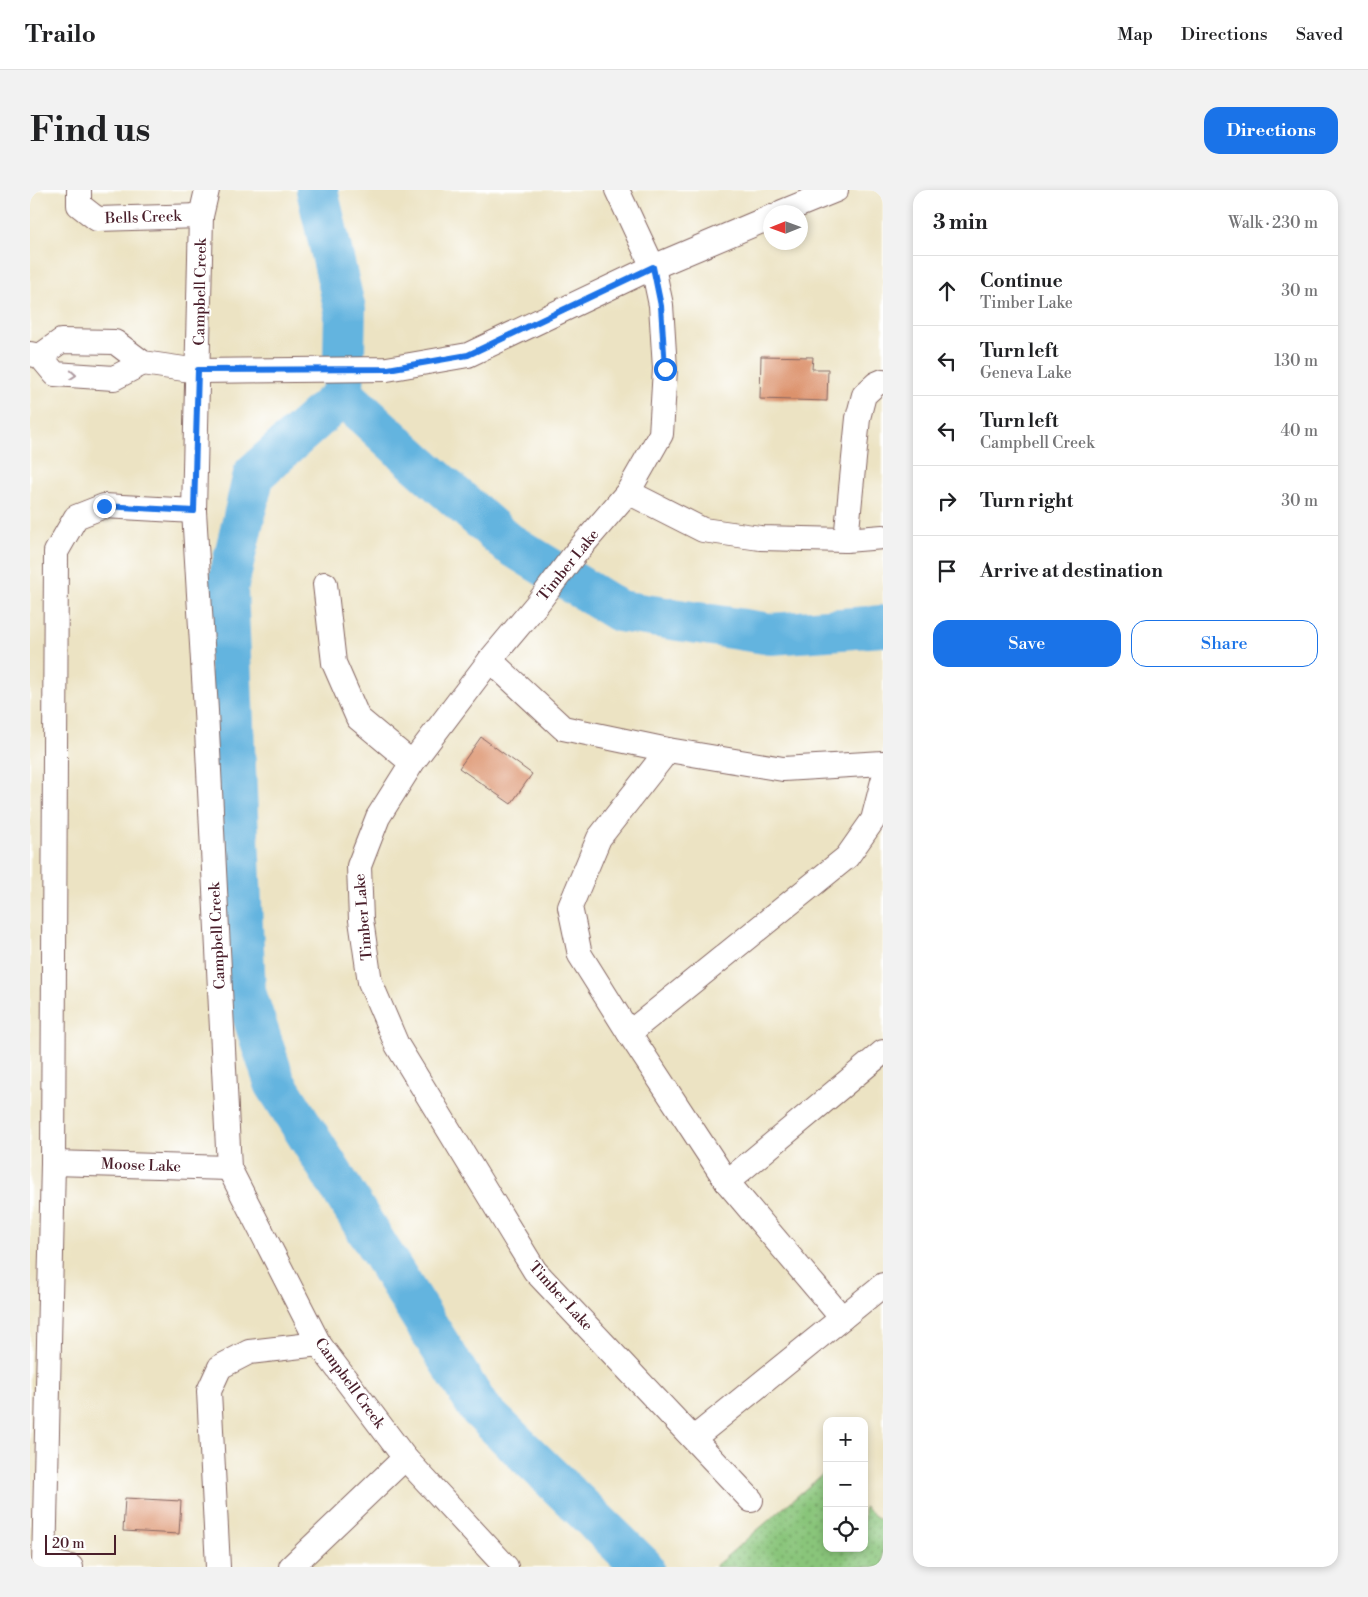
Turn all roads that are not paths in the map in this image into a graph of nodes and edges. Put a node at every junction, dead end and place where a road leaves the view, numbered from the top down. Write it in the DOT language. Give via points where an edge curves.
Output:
graph roads {
  1 [pos="79,190"];
  2 [pos="207,190"];
  3 [pos="617,190"];
  4 [pos="836,190"];
  5 [pos="799,205"];
  6 [pos="201,216"];
  7 [pos="763,221"];
  8 [pos="653,267"];
  9 [pos="35,355"];
  10 [pos="143,363"];
  11 [pos="198,370"];
  12 [pos="883,381"];
  13 [pos="628,492"];
  14 [pos="194,511"];
  15 [pos="883,537"];
  16 [pos="846,540"];
  17 [pos="325,584"];
  18 [pos="490,660"];
  19 [pos="668,750"];
  20 [pos="412,763"];
  21 [pos="883,763"];
  22 [pos="883,780"];
  23 [pos="629,1033"];
  24 [pos="883,1052"];
  25 [pos="53,1163"];
  26 [pos="228,1168"];
  27 [pos="727,1182"];
  28 [pos="883,1285"];
  29 [pos="842,1318"];
  30 [pos="319,1344"];
  31 [pos="694,1438"];
  32 [pos="405,1458"];
  33 [pos="751,1500"];
  34 [pos="44,1564"];
  35 [pos="71,1567"];
  36 [pos="218,1567"];
  37 [pos="291,1567"];
  38 [pos="506,1567"];
  1 -- 6 [label="street, Bells Creek" via="79,206 97,219"];
  2 -- 6 [label="street, Bells Creek"];
  3 -- 8 [label="street, Timber Lake"];
  4 -- 5 [label="street"];
  6 -- 11 [label="street, Campbell Creek"];
  7 -- 8 [label="street"];
  8 -- 11 [label="street" via="468,355 388,369"];
  8 -- 13 [label="street, Timber Lake" via="661,306 665,369 661,434"];
  9 -- 10 [label="street" via="61,341 115,342"];
  9 -- 10 [label="street, one-way" via="55,374 114,378"];
  10 -- 11 [label="street"];
  11 -- 14 [label="street, Campbell Creek"];
  12 -- 16 [label="street" via="864,395 858,418"];
  13 -- 16 [label="street" via="704,530 760,538"];
  13 -- 18 [label="street, Timber Lake"];
  14 -- 25 [label="street" via="104,506 76,517 56,552"];
  14 -- 26 [label="street, Campbell Creek"];
  15 -- 16 [label="street"];
  17 -- 20 [label="street" via="334,663 358,718"];
  18 -- 19 [label="street" via="563,728"];
  18 -- 20 [label="street, Timber Lake"];
  19 -- 21 [label="street" via="783,769"];
  19 -- 23 [label="street" via="600,838 570,908 580,955"];
  20 -- 31 [label="street, Timber Lake" via="378,817 358,866 361,920 370,982 397,1045 535,1271"];
  22 -- 23 [label="street" via="873,820 847,857"];
  23 -- 27 [label="street"];
  24 -- 27 [label="street"];
  25 -- 26 [label="street, Moose Lake"];
  25 -- 34 [label="street"];
  26 -- 30 [label="street, Campbell Creek"];
  27 -- 29 [label="street"];
  28 -- 29 [label="street"];
  29 -- 31 [label="street"];
  30 -- 32 [label="street, Campbell Creek"];
  30 -- 36 [label="street" via="249,1352 220,1367 208,1391"];
  31 -- 33 [label="street, Timber Lake"];
  32 -- 37 [label="street"];
  32 -- 38 [label="street, Campbell Creek"];
  34 -- 35 [label="street"];
}
